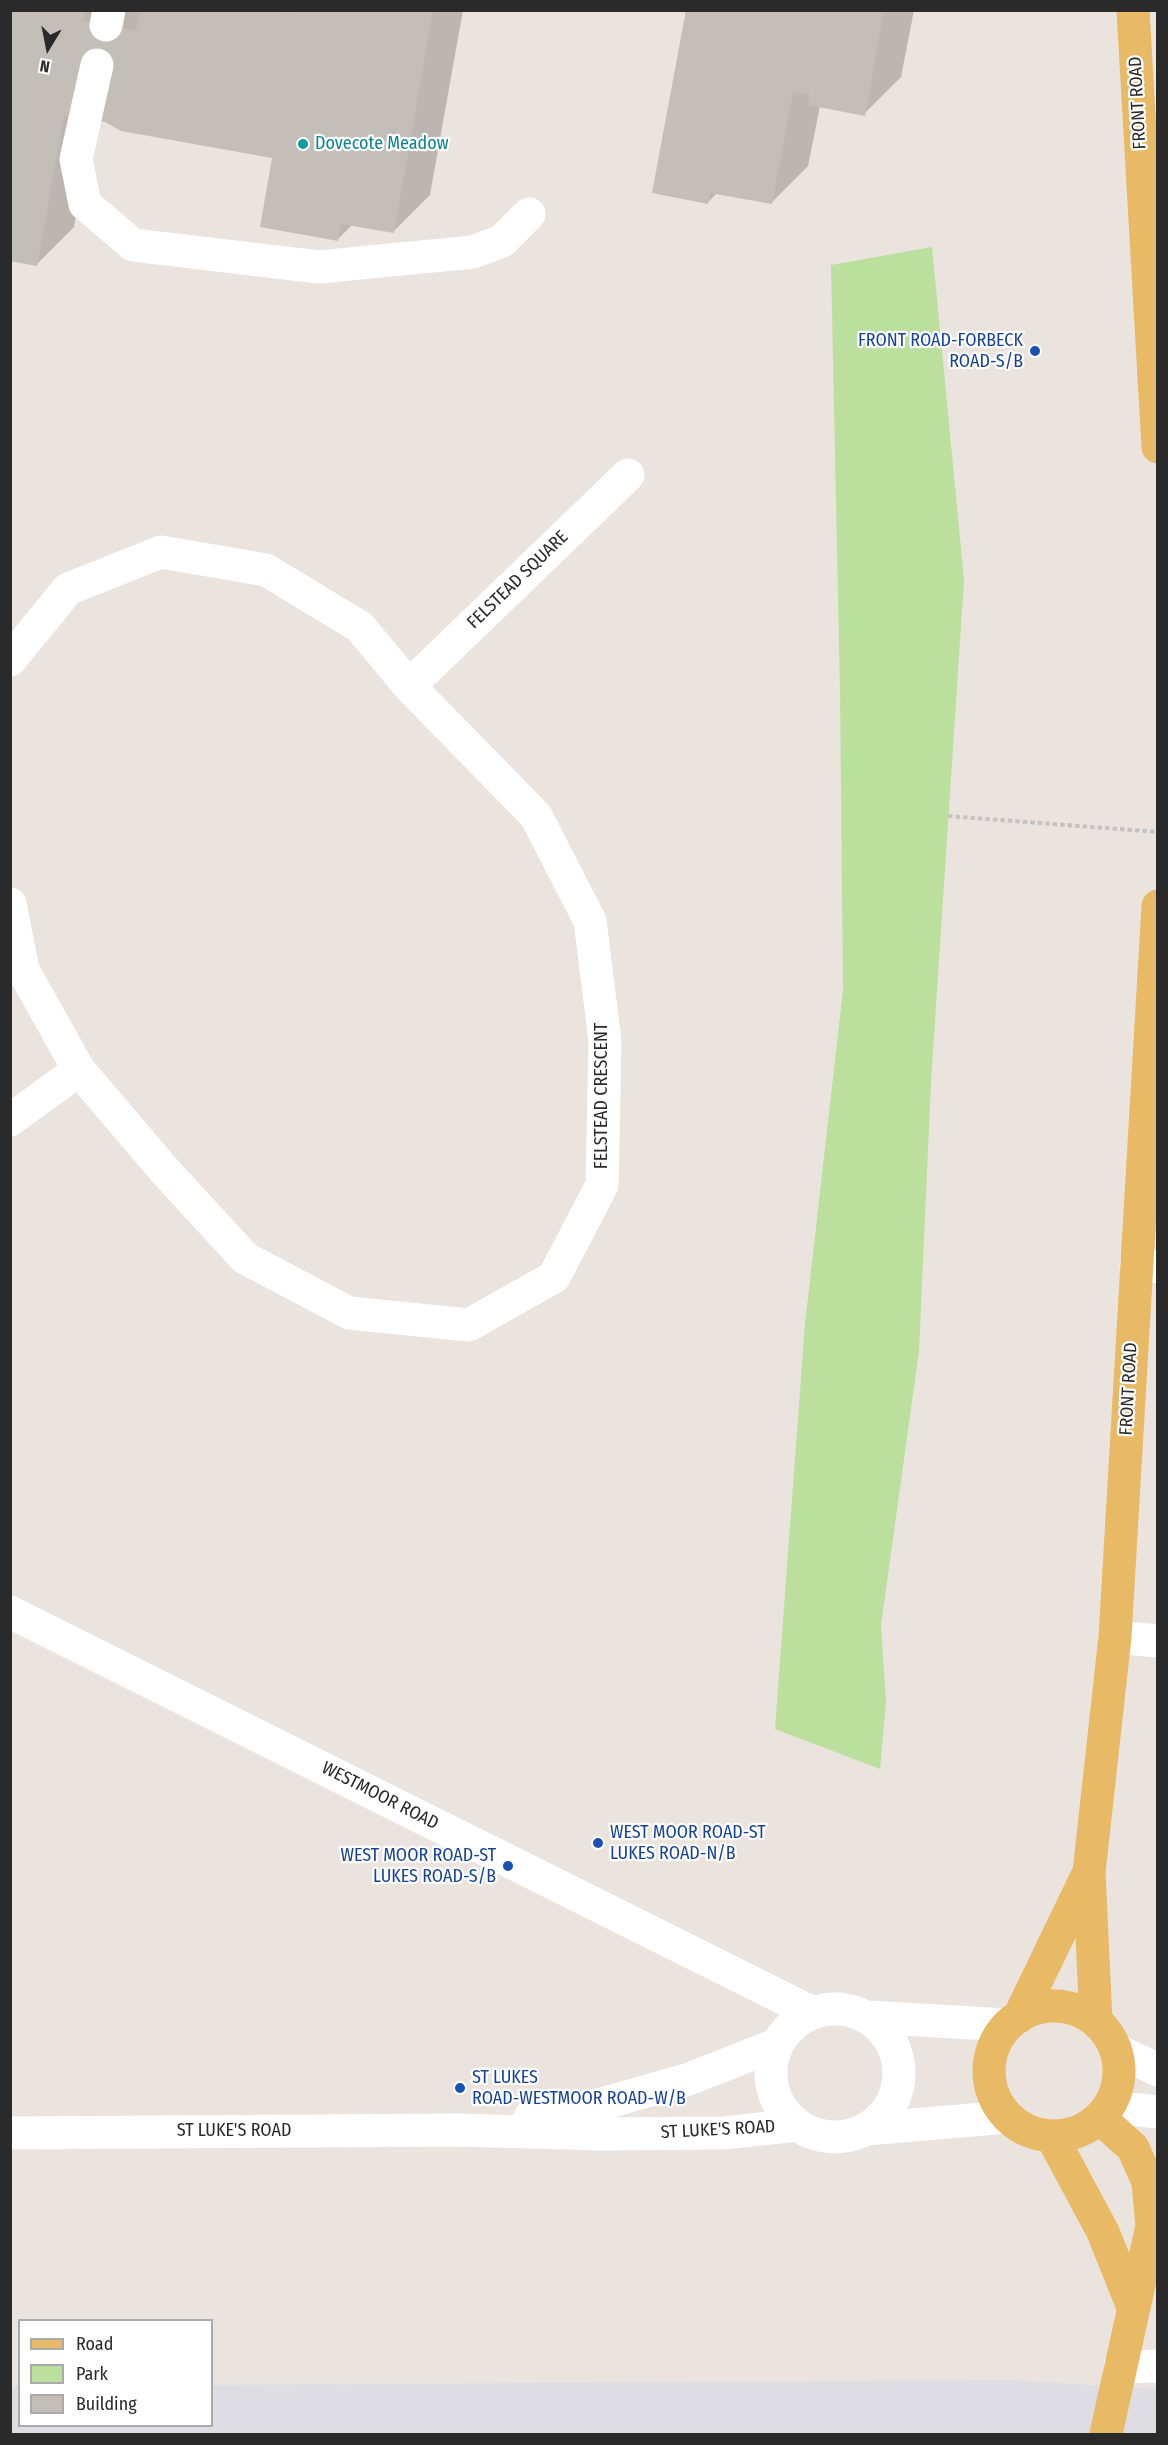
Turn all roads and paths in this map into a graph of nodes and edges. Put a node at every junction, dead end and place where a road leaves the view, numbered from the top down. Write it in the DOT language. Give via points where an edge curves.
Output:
graph roads {
  1 [pos="1133,10"];
  2 [pos="97,65"];
  3 [pos="529,214"];
  4 [pos="1158,447"];
  5 [pos="628,475"];
  6 [pos="10,660"];
  7 [pos="409,686"];
  8 [pos="948,816"];
  9 [pos="1158,832"];
  10 [pos="10,904"];
  11 [pos="1158,906"];
  12 [pos="79,1070"];
  13 [pos="10,1120"];
  14 [pos="1147,1266"];
  15 [pos="10,1612"];
  16 [pos="1115,1637"];
  17 [pos="1158,1641"];
  18 [pos="1089,1872"];
  19 [pos="813,2013"];
  20 [pos="867,2017"];
  21 [pos="1096,2020"];
  22 [pos="1014,2021"];
  23 [pos="778,2044"];
  24 [pos="1116,2050"];
  25 [pos="1158,2070"];
  26 [pos="1158,2112"];
  27 [pos="1105,2113"];
  28 [pos="1007,2117"];
  29 [pos="798,2125"];
  30 [pos="866,2129"];
  31 [pos="458,2130"];
  32 [pos="10,2133"];
  33 [pos="1052,2137"];
  34 [pos="1133,2307"];
  35 [pos="1158,2366"];
  36 [pos="1120,2367"];
  37 [pos="1106,2434"];
  1 -- 4 [label="main road, FRONT ROAD"];
  2 -- 3 [label="street" via="76,159 85,204 133,245 319,267 473,252 502,241"];
  5 -- 7 [label="street, FELSTEAD SQUARE"];
  6 -- 7 [label="street, FELSTEAD CRESCENT" via="68,589 161,552 267,570 360,627"];
  7 -- 12 [label="street, FELSTEAD CRESCENT" via="536,816 590,921 605,1041 602,1185 554,1277 469,1325 348,1313 245,1258"];
  8 -- 9 [label="path"];
  10 -- 12 [label="street, FELSTEAD CRESCENT" via="24,970"];
  11 -- 14 [label="main road, FRONT ROAD"];
  12 -- 13 [label="street"];
  14 -- 16 [label="main road, FRONT ROAD"];
  15 -- 19 [label="street, WESTMOOR ROAD"];
  16 -- 17 [label="street"];
  16 -- 18 [label="main road, FRONT ROAD"];
  18 -- 21 [label="main road"];
  18 -- 22 [label="main road"];
  19 -- 20 [label="street" via="835,2008"];
  19 -- 23 [label="street" via="791,2026"];
  20 -- 22 [label="street"];
  20 -- 30 [label="street" via="880,2026 893,2045 899,2078 894,2099 885,2113"];
  21 -- 22 [label="main road" via="1073,2008 1053,2006 1029,2011"];
  21 -- 24 [label="main road"];
  22 -- 28 [label="main road" via="992,2051 989,2075 991,2089"];
  23 -- 29 [label="street" via="772,2085 780,2106"];
  23 -- 31 [label="street, ST LUKE'S ROAD" via="689,2079 584,2109"];
  24 -- 25 [label="street"];
  24 -- 27 [label="main road" via="1118,2086"];
  26 -- 27 [label="street"];
  27 -- 33 [label="main road" via="1075,2134"];
  27 -- 34 [label="main road" via="1133,2148 1148,2182 1152,2226"];
  28 -- 30 [label="street"];
  28 -- 33 [label="main road" via="1028,2132"];
  29 -- 30 [label="street" via="818,2134 845,2136"];
  29 -- 31 [label="street, ST LUKE'S ROAD" via="679,2134"];
  31 -- 32 [label="street, ST LUKE'S ROAD"];
  33 -- 34 [label="main road" via="1103,2232"];
  34 -- 36 [label="main road"];
  35 -- 36 [label="street"];
  36 -- 37 [label="main road"];
}
